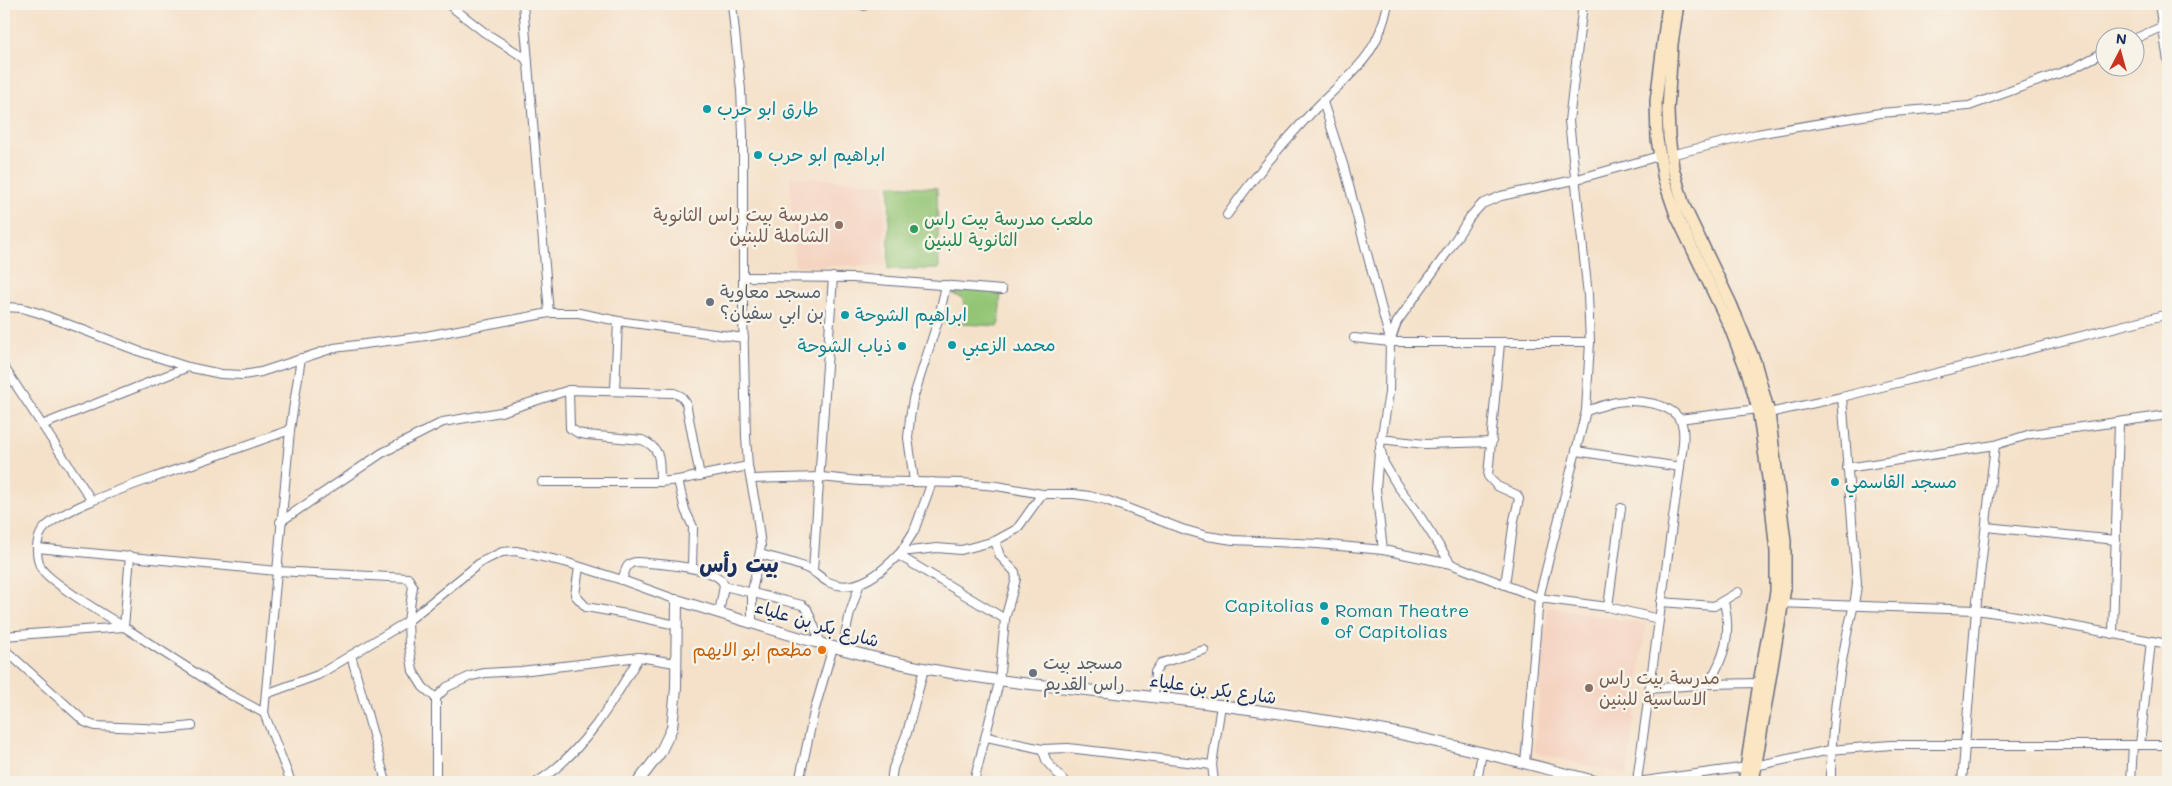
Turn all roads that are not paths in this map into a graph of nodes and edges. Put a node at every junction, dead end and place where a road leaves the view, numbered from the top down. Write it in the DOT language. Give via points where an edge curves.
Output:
graph roads {
  1 [pos="448,4"];
  2 [pos="523,4"];
  3 [pos="732,4"];
  4 [pos="1388,4"];
  5 [pos="1584,4"];
  6 [pos="1668,4"];
  7 [pos="1678,4"];
  8 [pos="2159,4"];
  9 [pos="2166,25"];
  10 [pos="2144,35"];
  11 [pos="2094,57"];
  12 [pos="2168,61"];
  13 [pos="528,64"];
  14 [pos="1323,102"];
  15 [pos="1664,156"];
  16 [pos="1574,180"];
  17 [pos="1227,214"];
  18 [pos="744,276"];
  19 [pos="833,278"];
  20 [pos="946,285"];
  21 [pos="1002,290"];
  22 [pos="4,307"];
  23 [pos="550,313"];
  24 [pos="2168,314"];
  25 [pos="618,321"];
  26 [pos="744,338"];
  27 [pos="1354,338"];
  28 [pos="1390,342"];
  29 [pos="1590,342"];
  30 [pos="1500,343"];
  31 [pos="301,358"];
  32 [pos="4,367"];
  33 [pos="188,367"];
  34 [pos="569,390"];
  35 [pos="615,390"];
  36 [pos="1842,397"];
  37 [pos="1586,411"];
  38 [pos="1763,411"];
  39 [pos="2168,415"];
  40 [pos="1679,418"];
  41 [pos="2119,422"];
  42 [pos="42,425"];
  43 [pos="290,430"];
  44 [pos="1492,442"];
  45 [pos="1380,443"];
  46 [pos="1995,445"];
  47 [pos="1576,451"];
  48 [pos="748,466"];
  49 [pos="1680,467"];
  50 [pos="1847,468"];
  51 [pos="700,476"];
  52 [pos="820,477"];
  53 [pos="751,478"];
  54 [pos="678,480"];
  55 [pos="914,481"];
  56 [pos="542,482"];
  57 [pos="660,482"];
  58 [pos="932,482"];
  59 [pos="1042,494"];
  60 [pos="92,501"];
  61 [pos="1622,508"];
  62 [pos="280,522"];
  63 [pos="1986,527"];
  64 [pos="2116,540"];
  65 [pos="995,541"];
  66 [pos="37,548"];
  67 [pos="1383,550"];
  68 [pos="900,553"];
  69 [pos="760,554"];
  70 [pos="130,556"];
  71 [pos="1451,564"];
  72 [pos="579,567"];
  73 [pos="692,568"];
  74 [pos="277,571"];
  75 [pos="813,571"];
  76 [pos="622,580"];
  77 [pos="860,583"];
  78 [pos="1505,585"];
  79 [pos="724,586"];
  80 [pos="752,592"];
  81 [pos="1738,592"];
  82 [pos="1539,598"];
  83 [pos="677,600"];
  84 [pos="1661,602"];
  85 [pos="1724,602"];
  86 [pos="1778,603"];
  87 [pos="1855,605"];
  88 [pos="1608,607"];
  89 [pos="1976,610"];
  90 [pos="719,613"];
  91 [pos="1006,619"];
  92 [pos="1659,619"];
  93 [pos="408,621"];
  94 [pos="752,622"];
  95 [pos="676,625"];
  96 [pos="124,627"];
  97 [pos="2113,634"];
  98 [pos="4,636"];
  99 [pos="2151,641"];
  100 [pos="821,643"];
  101 [pos="2168,644"];
  102 [pos="838,648"];
  103 [pos="4,649"];
  104 [pos="1204,650"];
  105 [pos="351,655"];
  106 [pos="639,657"];
  107 [pos="675,663"];
  108 [pos="924,668"];
  109 [pos="999,682"];
  110 [pos="1708,684"];
  111 [pos="1759,684"];
  112 [pos="1649,689"];
  113 [pos="266,694"];
  114 [pos="1154,696"];
  115 [pos="436,698"];
  116 [pos="1221,705"];
  117 [pos="264,714"];
  118 [pos="192,726"];
  119 [pos="987,736"];
  120 [pos="2168,744"];
  121 [pos="2136,745"];
  122 [pos="1964,746"];
  123 [pos="1042,749"];
  124 [pos="1830,750"];
  125 [pos="1482,752"];
  126 [pos="1525,764"];
  127 [pos="1212,765"];
  128 [pos="1751,766"];
  129 [pos="290,782"];
  130 [pos="386,782"];
  131 [pos="436,782"];
  132 [pos="537,782"];
  133 [pos="638,782"];
  134 [pos="799,782"];
  135 [pos="891,782"];
  136 [pos="974,782"];
  137 [pos="1065,782"];
  138 [pos="1214,782"];
  139 [pos="1478,782"];
  140 [pos="1599,782"];
  141 [pos="1637,782"];
  142 [pos="1744,782"];
  143 [pos="1753,782"];
  144 [pos="1831,782"];
  145 [pos="1962,782"];
  146 [pos="2131,782"];
  1 -- 13 [label="street"];
  2 -- 13 [label="street"];
  3 -- 18 [label="street" via="744,134"];
  4 -- 14 [label="street" via="1381,29 1360,67"];
  5 -- 16 [label="street" via="1570,112"];
  6 -- 15 [label="main road" via="1656,101"];
  7 -- 15 [label="main road"];
  8 -- 9 [label="street"];
  9 -- 10 [label="street"];
  9 -- 12 [label="street"];
  11 -- 15 [label="street" via="2074,68 1968,106 1870,115 1732,139"];
  13 -- 23 [label="street"];
  14 -- 17 [label="street" via="1254,177"];
  14 -- 28 [label="street" via="1344,166"];
  15 -- 16 [label="street"];
  15 -- 38 [label="main road" via="1746,337 1762,384"];
  16 -- 28 [label="street" via="1501,196 1477,207 1397,322"];
  16 -- 29 [label="street" via="1585,258"];
  18 -- 19 [label="street"];
  18 -- 26 [label="street"];
  19 -- 20 [label="street"];
  19 -- 52 [label="street"];
  20 -- 21 [label="street"];
  20 -- 55 [label="street" via="913,399 908,438"];
  22 -- 33 [label="street" via="39,313"];
  23 -- 25 [label="street" via="579,313"];
  23 -- 31 [label="street" via="426,336 334,348"];
  24 -- 36 [label="street"];
  25 -- 26 [label="street"];
  25 -- 35 [label="street"];
  26 -- 48 [label="street"];
  27 -- 28 [label="street"];
  28 -- 30 [label="street"];
  28 -- 45 [label="street" via="1389,393"];
  29 -- 30 [label="street"];
  29 -- 37 [label="street"];
  30 -- 44 [label="street"];
  31 -- 33 [label="street" via="243,375"];
  31 -- 43 [label="street"];
  32 -- 42 [label="street"];
  33 -- 42 [label="street"];
  34 -- 35 [label="street"];
  34 -- 57 [label="street" via="570,428 587,435 650,443 659,455"];
  34 -- 62 [label="street" via="501,412 449,420 437,425 382,453"];
  35 -- 51 [label="street" via="681,396 686,403"];
  36 -- 38 [label="street"];
  36 -- 50 [label="street"];
  37 -- 40 [label="street" via="1617,402 1639,402 1664,408"];
  37 -- 47 [label="street"];
  38 -- 40 [label="street"];
  38 -- 86 [label="main road" via="1785,541 1785,588"];
  39 -- 41 [label="street"];
  40 -- 49 [label="street" via="1683,434"];
  41 -- 46 [label="street" via="2031,434"];
  41 -- 64 [label="street"];
  42 -- 60 [label="street"];
  43 -- 60 [label="street"];
  43 -- 62 [label="street"];
  44 -- 45 [label="street"];
  44 -- 78 [label="street" via="1488,476 1497,486 1520,499"];
  45 -- 67 [label="street" via="1376,489"];
  45 -- 71 [label="street" via="1388,470"];
  46 -- 50 [label="street"];
  46 -- 63 [label="street"];
  47 -- 49 [label="street"];
  47 -- 82 [label="street"];
  48 -- 51 [label="street"];
  48 -- 53 [label="street"];
  49 -- 84 [label="street"];
  50 -- 87 [label="street" via="1857,584"];
  51 -- 54 [label="street"];
  52 -- 53 [label="street"];
  52 -- 55 [label="street"];
  52 -- 75 [label="street"];
  53 -- 69 [label="street"];
  54 -- 57 [label="street"];
  54 -- 73 [label="street" via="692,527"];
  55 -- 58 [label="street"];
  56 -- 57 [label="street"];
  58 -- 59 [label="street" via="997,486"];
  58 -- 68 [label="street" via="914,532"];
  59 -- 65 [label="street" via="1017,529"];
  59 -- 67 [label="street" via="1074,494 1106,500 1182,529 1233,540"];
  60 -- 66 [label="street" via="53,521 42,531"];
  61 -- 88 [label="street"];
  62 -- 74 [label="street"];
  63 -- 64 [label="street"];
  63 -- 89 [label="street"];
  64 -- 97 [label="street"];
  65 -- 68 [label="street" via="961,550 937,548"];
  65 -- 91 [label="street" via="1000,556 1016,577"];
  66 -- 70 [label="street"];
  66 -- 96 [label="street" via="42,568 49,576"];
  67 -- 71 [label="street"];
  68 -- 77 [label="street" via="887,567"];
  68 -- 91 [label="street"];
  69 -- 75 [label="street"];
  69 -- 80 [label="street"];
  70 -- 74 [label="street"];
  70 -- 96 [label="street"];
  71 -- 78 [label="street"];
  72 -- 76 [label="street"];
  72 -- 93 [label="street" via="516,551 502,552 482,562"];
  72 -- 95 [label="street" via="575,595 586,608"];
  73 -- 76 [label="street" via="631,562"];
  73 -- 79 [label="street" via="719,576"];
  74 -- 93 [label="street" via="408,578 413,586"];
  74 -- 113 [label="street"];
  75 -- 77 [label="street" via="827,582 851,586"];
  76 -- 83 [label="street"];
  77 -- 102 [label="street"];
  78 -- 82 [label="street"];
  79 -- 80 [label="street"];
  79 -- 90 [label="street"];
  80 -- 94 [label="street"];
  80 -- 100 [label="street" via="806,607"];
  81 -- 85 [label="street"];
  82 -- 88 [label="street"];
  82 -- 126 [label="street"];
  83 -- 90 [label="street, شارع بكر بن علياء"];
  83 -- 95 [label="street"];
  84 -- 85 [label="street" via="1714,606"];
  84 -- 92 [label="street"];
  85 -- 110 [label="street" via="1727,614 1725,650"];
  86 -- 87 [label="street"];
  86 -- 111 [label="main road"];
  86 -- 128 [label="main road"];
  87 -- 89 [label="street"];
  87 -- 124 [label="street"];
  88 -- 92 [label="street"];
  89 -- 97 [label="street"];
  89 -- 122 [label="street"];
  90 -- 94 [label="street, شارع بكر بن علياء"];
  91 -- 109 [label="street"];
  92 -- 112 [label="street"];
  93 -- 105 [label="street"];
  93 -- 115 [label="street" via="413,671 423,687"];
  94 -- 100 [label="street, شارع بكر بن علياء"];
  95 -- 107 [label="street"];
  96 -- 98 [label="street"];
  96 -- 117 [label="street"];
  97 -- 99 [label="street"];
  99 -- 101 [label="street"];
  99 -- 121 [label="street"];
  100 -- 102 [label="street, شارع بكر بن علياء"];
  102 -- 108 [label="street, شارع بكر بن علياء"];
  102 -- 134 [label="street" via="814,712"];
  103 -- 118 [label="street" via="85,722 95,726 165,730"];
  104 -- 114 [label="street" via="1161,663 1155,672"];
  105 -- 113 [label="street" via="311,678"];
  105 -- 130 [label="street"];
  106 -- 107 [label="street"];
  106 -- 115 [label="street" via="485,673 447,687"];
  106 -- 132 [label="street" via="587,736 569,756"];
  107 -- 133 [label="street" via="672,728 660,752"];
  108 -- 109 [label="street, شارع بكر بن علياء"];
  108 -- 135 [label="street"];
  109 -- 114 [label="street, شارع بكر بن علياء"];
  109 -- 119 [label="street"];
  110 -- 111 [label="street"];
  110 -- 112 [label="street"];
  111 -- 128 [label="main road"];
  112 -- 141 [label="street"];
  113 -- 117 [label="street"];
  114 -- 116 [label="street, شارع بكر بن علياء"];
  115 -- 131 [label="street"];
  116 -- 125 [label="street, شارع بكر بن علياء" via="1395,733"];
  116 -- 127 [label="street"];
  117 -- 129 [label="street"];
  119 -- 123 [label="street"];
  119 -- 136 [label="street"];
  120 -- 121 [label="street"];
  121 -- 122 [label="street"];
  121 -- 146 [label="street"];
  122 -- 124 [label="street" via="1891,745"];
  122 -- 145 [label="street"];
  123 -- 127 [label="street" via="1068,748"];
  123 -- 137 [label="street" via="1046,762"];
  124 -- 128 [label="street"];
  124 -- 144 [label="street"];
  125 -- 126 [label="street, شارع بكر بن علياء"];
  125 -- 139 [label="street"];
  126 -- 140 [label="street, شارع بكر بن علياء"];
  127 -- 138 [label="street"];
  128 -- 141 [label="street"];
  128 -- 142 [label="main road"];
  128 -- 143 [label="main road"];
}
